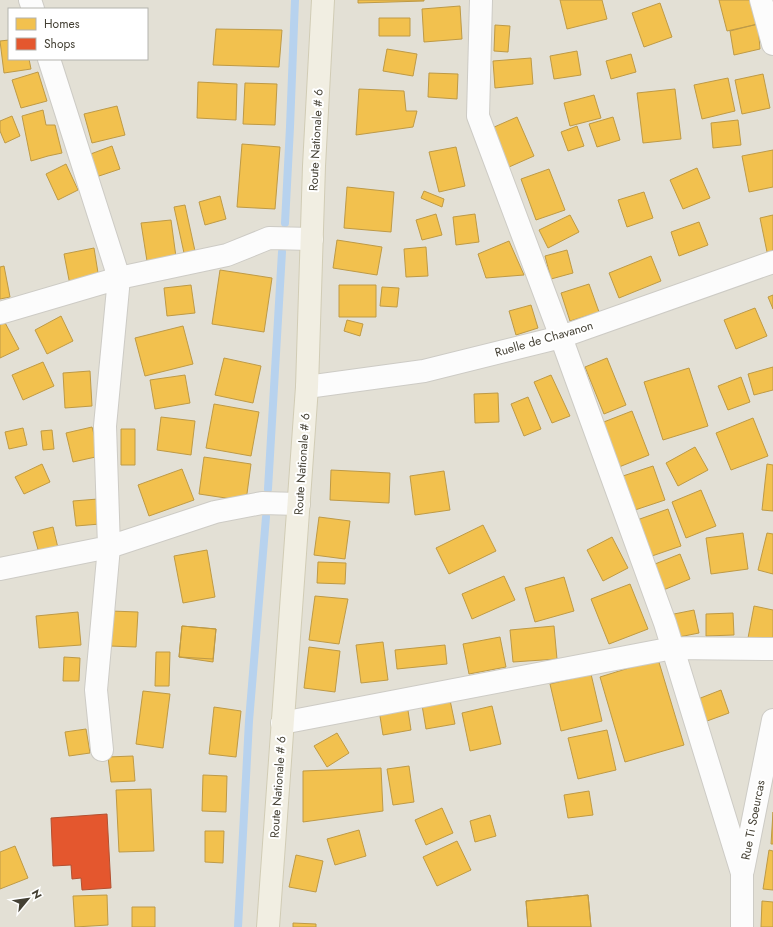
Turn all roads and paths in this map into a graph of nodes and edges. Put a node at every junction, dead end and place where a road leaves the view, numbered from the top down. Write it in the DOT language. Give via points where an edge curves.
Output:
graph roads {
  1 [pos="323,0"];
  2 [pos="481,0"];
  3 [pos="761,0"];
  4 [pos="773,44"];
  5 [pos="49,60"];
  6 [pos="312,239"];
  7 [pos="773,262"];
  8 [pos="119,278"];
  9 [pos="0,314"];
  10 [pos="561,336"];
  11 [pos="307,387"];
  12 [pos="299,504"];
  13 [pos="109,547"];
  14 [pos="0,569"];
  15 [pos="673,648"];
  16 [pos="773,649"];
  17 [pos="773,720"];
  18 [pos="282,723"];
  19 [pos="102,750"];
  20 [pos="742,873"];
  21 [pos="268,927"];
  22 [pos="742,927"];
  1 -- 6 [label="main road, Route Nationale # 6"];
  2 -- 10 [label="street" via="478,116"];
  3 -- 4 [label="street"];
  5 -- 8 [label="street"];
  6 -- 8 [label="street" via="270,238 227,255"];
  6 -- 11 [label="main road, Route Nationale # 6"];
  7 -- 10 [label="street, Ruelle de Chavanon"];
  8 -- 9 [label="street"];
  8 -- 13 [label="street" via="105,426"];
  10 -- 11 [label="street, Ruelle de Chavanon" via="424,371"];
  10 -- 15 [label="street"];
  11 -- 12 [label="main road, Route Nationale # 6"];
  12 -- 13 [label="street" via="262,503 215,512"];
  12 -- 18 [label="main road, Route Nationale # 6"];
  13 -- 14 [label="street"];
  13 -- 19 [label="street" via="96,690"];
  15 -- 16 [label="street"];
  15 -- 18 [label="street"];
  15 -- 20 [label="street"];
  17 -- 20 [label="street, Rue Ti Soeurcas"];
  18 -- 21 [label="main road, Route Nationale # 6"];
  20 -- 22 [label="street"];
}
